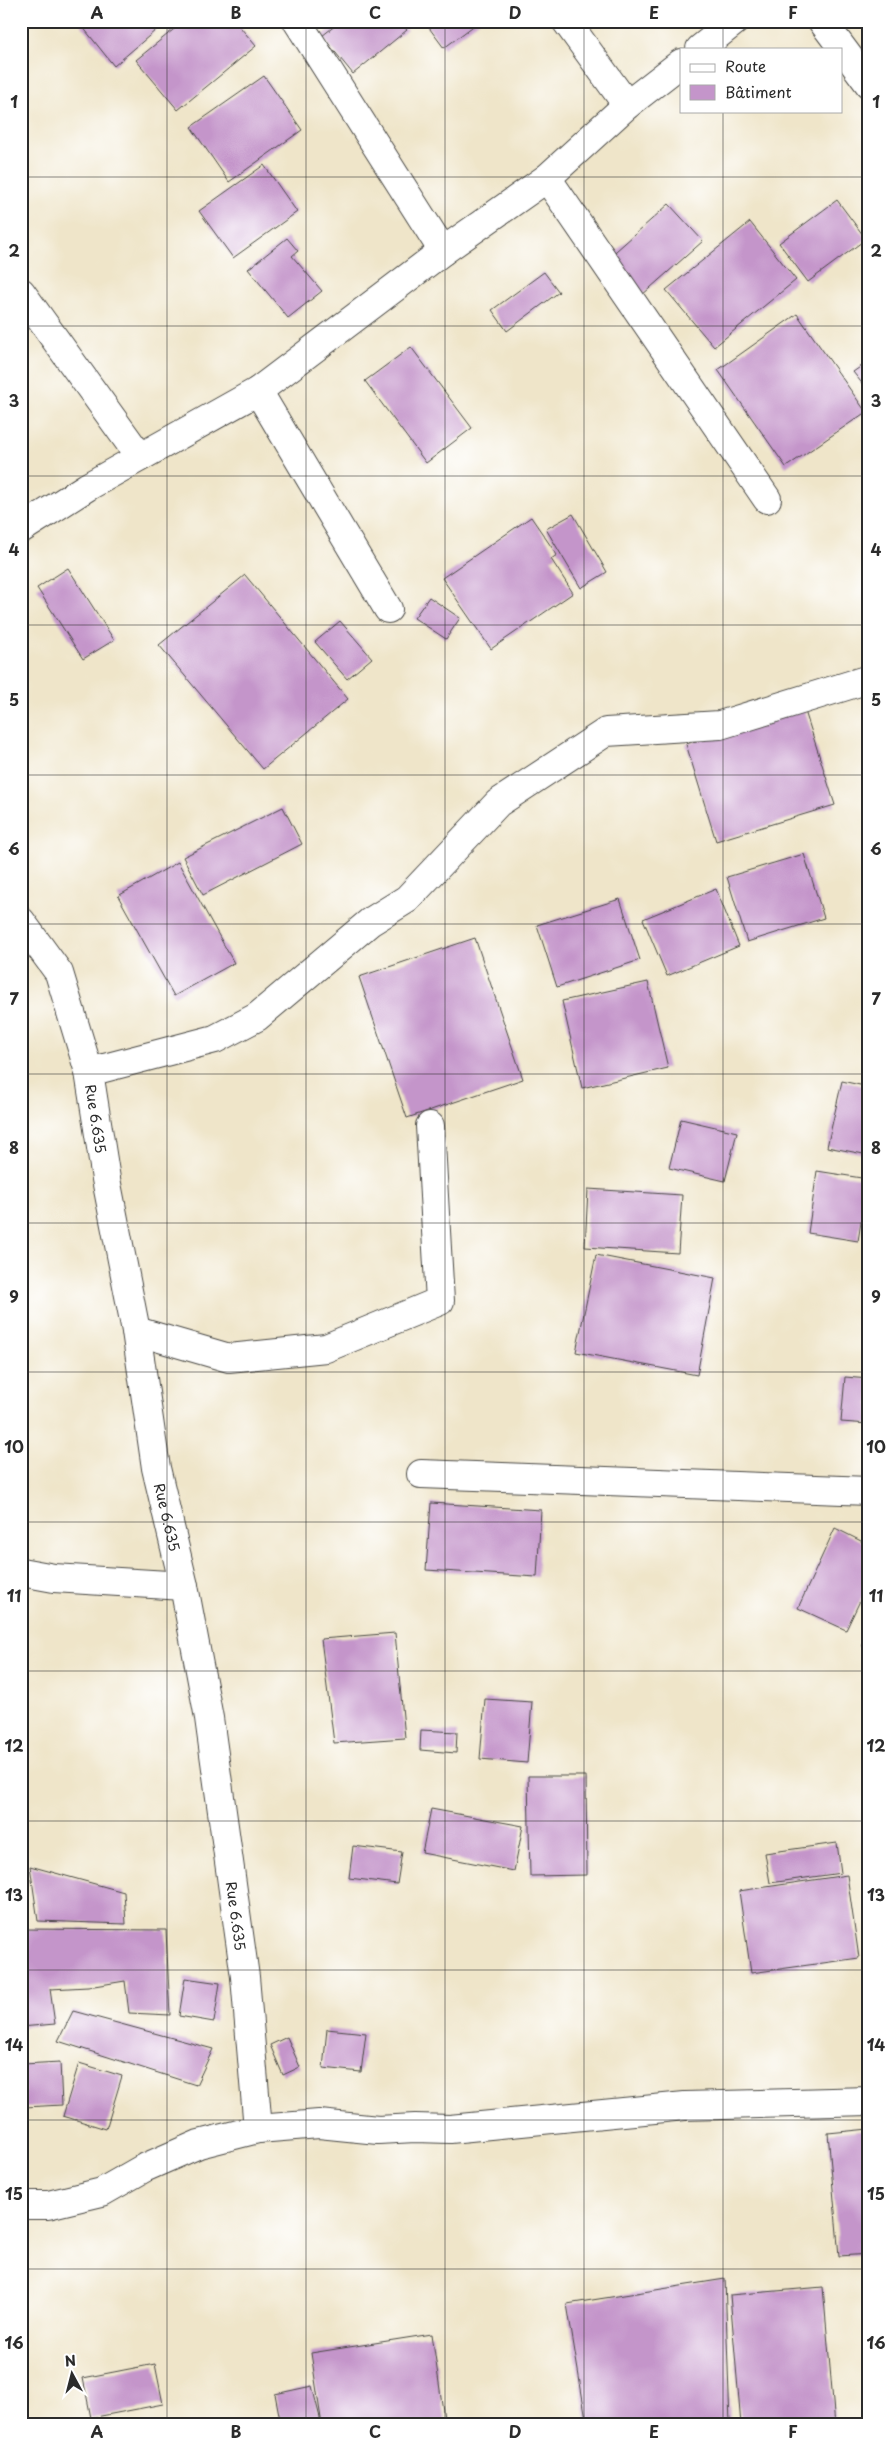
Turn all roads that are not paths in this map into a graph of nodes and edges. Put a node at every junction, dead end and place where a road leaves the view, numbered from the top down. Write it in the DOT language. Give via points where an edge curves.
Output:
graph roads {
  1 [pos="297,21"];
  2 [pos="566,21"];
  3 [pos="735,21"];
  4 [pos="822,21"];
  5 [pos="701,48"];
  6 [pos="680,64"];
  7 [pos="869,84"];
  8 [pos="627,105"];
  9 [pos="547,178"];
  10 [pos="443,250"];
  11 [pos="21,292"];
  12 [pos="258,391"];
  13 [pos="140,457"];
  14 [pos="767,499"];
  15 [pos="21,529"];
  16 [pos="388,609"];
  17 [pos="869,679"];
  18 [pos="21,921"];
  19 [pos="89,1072"];
  20 [pos="430,1126"];
  21 [pos="136,1331"];
  22 [pos="421,1474"];
  23 [pos="869,1491"];
  24 [pos="21,1572"];
  25 [pos="184,1586"];
  26 [pos="869,2102"];
  27 [pos="258,2129"];
  28 [pos="21,2193"];
  29 [pos="34,2205"];
  1 -- 10 [label="street"];
  2 -- 8 [label="street"];
  3 -- 5 [label="street"];
  4 -- 7 [label="street"];
  6 -- 8 [label="street"];
  8 -- 9 [label="street"];
  9 -- 10 [label="street"];
  9 -- 14 [label="street"];
  10 -- 12 [label="street"];
  11 -- 13 [label="street"];
  12 -- 13 [label="street"];
  12 -- 16 [label="street"];
  13 -- 15 [label="street"];
  17 -- 19 [label="street" via="720,725 606,732 498,803 407,898 370,922 257,1017 215,1039"];
  18 -- 19 [label="street, Rue 6.635" via="59,973"];
  19 -- 21 [label="street, Rue 6.635"];
  20 -- 21 [label="street" via="440,1301 326,1348 228,1358"];
  21 -- 25 [label="street, Rue 6.635" via="156,1468"];
  22 -- 23 [label="street"];
  24 -- 25 [label="street" via="54,1578"];
  25 -- 27 [label="street, Rue 6.635" via="210,1718 245,1978"];
  26 -- 27 [label="street" via="684,2106 450,2129 378,2130 319,2124"];
  27 -- 29 [label="street" via="199,2144 144,2168 102,2192"];
  28 -- 29 [label="street"];
}
